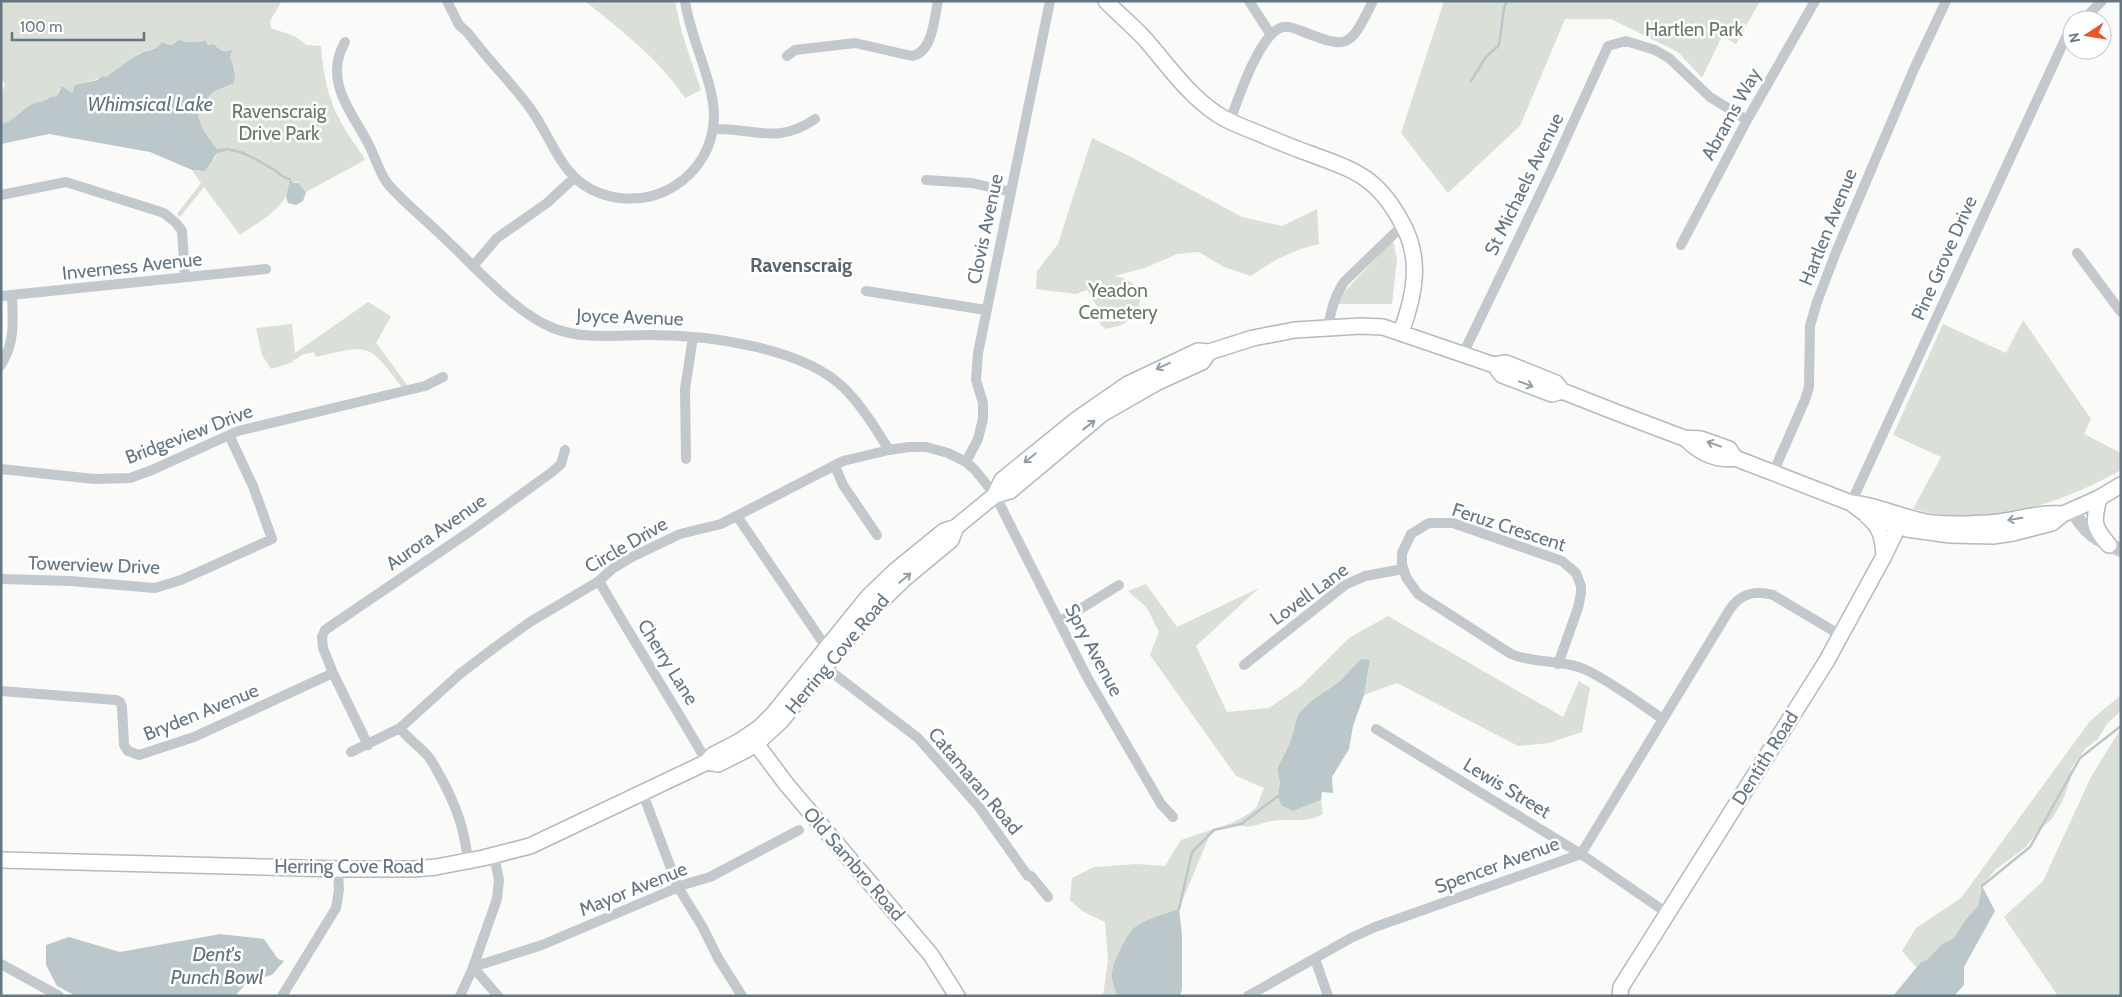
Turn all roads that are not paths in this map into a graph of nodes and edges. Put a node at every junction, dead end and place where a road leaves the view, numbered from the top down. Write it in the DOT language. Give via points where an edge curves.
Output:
graph roads {
  1 [pos="447,1"];
  2 [pos="685,1"];
  3 [pos="938,1"];
  4 [pos="1050,1"];
  5 [pos="1106,1"];
  6 [pos="1249,1"];
  7 [pos="1373,1"];
  8 [pos="1815,1"];
  9 [pos="1946,1"];
  10 [pos="2102,1"];
  11 [pos="2093,10"];
  12 [pos="1271,35"];
  13 [pos="345,42"];
  14 [pos="2062,46"];
  15 [pos="787,56"];
  16 [pos="815,119"];
  17 [pos="1747,120"];
  18 [pos="1230,121"];
  19 [pos="713,129"];
  20 [pos="574,178"];
  21 [pos="926,180"];
  22 [pos="1011,192"];
  23 [pos="1,194"];
  24 [pos="1403,224"];
  25 [pos="1681,245"];
  26 [pos="2077,253"];
  27 [pos="474,265"];
  28 [pos="266,269"];
  29 [pos="185,277"];
  30 [pos="866,291"];
  31 [pos="1,296"];
  32 [pos="12,297"];
  33 [pos="986,310"];
  34 [pos="2121,312"];
  35 [pos="1328,328"];
  36 [pos="1401,332"];
  37 [pos="693,337"];
  38 [pos="1463,354"];
  39 [pos="1,365"];
  40 [pos="444,377"];
  41 [pos="229,435"];
  42 [pos="565,450"];
  43 [pos="888,450"];
  44 [pos="686,459"];
  45 [pos="966,462"];
  46 [pos="835,466"];
  47 [pos="1,469"];
  48 [pos="1773,473"];
  49 [pos="2121,485"];
  50 [pos="995,494"];
  51 [pos="2099,498"];
  52 [pos="1851,503"];
  53 [pos="2068,512"];
  54 [pos="1867,515"];
  55 [pos="737,516"];
  56 [pos="1901,521"];
  57 [pos="956,527"];
  58 [pos="1924,532"];
  59 [pos="877,535"];
  60 [pos="2115,548"];
  61 [pos="1884,556"];
  62 [pos="1403,569"];
  63 [pos="1,579"];
  64 [pos="599,581"];
  65 [pos="1119,585"];
  66 [pos="1059,622"];
  67 [pos="1842,636"];
  68 [pos="826,646"];
  69 [pos="820,664"];
  70 [pos="1558,664"];
  71 [pos="1244,665"];
  72 [pos="333,673"];
  73 [pos="1,691"];
  74 [pos="1663,719"];
  75 [pos="400,728"];
  76 [pos="1376,728"];
  77 [pos="753,739"];
  78 [pos="368,745"];
  79 [pos="351,752"];
  80 [pos="707,762"];
  81 [pos="643,794"];
  82 [pos="1172,817"];
  83 [pos="799,830"];
  84 [pos="1581,854"];
  85 [pos="494,855"];
  86 [pos="1,860"];
  87 [pos="468,861"];
  88 [pos="338,869"];
  89 [pos="678,887"];
  90 [pos="1048,897"];
  91 [pos="1667,913"];
  92 [pos="1315,959"];
  93 [pos="1,964"];
  94 [pos="473,967"];
  95 [pos="59,996"];
  96 [pos="282,996"];
  97 [pos="460,996"];
  98 [pos="498,996"];
  99 [pos="742,996"];
  100 [pos="957,996"];
  101 [pos="1248,996"];
  102 [pos="1328,996"];
  103 [pos="1620,996"];
  1 -- 20 [label="street" via="459,25 529,107"];
  2 -- 19 [label="street" via="714,107"];
  3 -- 15 [label="street" via="928,45 922,53 912,56 855,44 795,50"];
  4 -- 22 [label="street, Clovis Avenue"];
  5 -- 18 [label="main road" via="1189,92"];
  6 -- 12 [label="street"];
  7 -- 12 [label="street" via="1358,32 1344,42 1329,42 1288,27"];
  8 -- 17 [label="street, Abrams Way"];
  9 -- 48 [label="street, Hartlen Avenue" via="1914,69 1817,302 1810,326 1805,400"];
  10 -- 11 [label="street"];
  12 -- 18 [label="street" via="1251,66"];
  13 -- 27 [label="street, Joyce Avenue" via="338,62 341,94 386,182"];
  14 -- 52 [label="street, Pine Grove Drive"];
  16 -- 19 [label="street" via="780,134"];
  17 -- 25 [label="street, Abrams Way"];
  17 -- 38 [label="street, St Michaels Avenue" via="1710,97 1669,58 1655,50 1626,41 1608,46"];
  18 -- 24 [label="main road" via="1360,173 1387,198"];
  19 -- 20 [label="street" via="696,168 681,182 658,195 635,199 616,197 591,190"];
  20 -- 27 [label="street" via="547,203 497,238"];
  21 -- 22 [label="street" via="972,183"];
  22 -- 33 [label="street, Clovis Avenue"];
  23 -- 29 [label="street" via="66,182 164,213 182,231"];
  24 -- 35 [label="street" via="1344,282 1337,293"];
  24 -- 36 [label="main road" via="1414,252 1415,274 1412,299"];
  26 -- 34 [label="street"];
  27 -- 37 [label="street, Joyce Avenue" via="530,316 552,328 585,335"];
  28 -- 29 [label="street, Inverness Avenue"];
  29 -- 32 [label="street, Inverness Avenue"];
  30 -- 33 [label="street"];
  31 -- 32 [label="street, Inverness Avenue"];
  32 -- 39 [label="street" via="13,335"];
  33 -- 45 [label="street, Clovis Avenue" via="976,368 983,419 978,439"];
  35 -- 36 [label="main road, Herring Cove Road" via="1383,327"];
  35 -- 50 [label="main road, Herring Cove Road" via="1253,338 1208,352 1202,362 1158,382 1102,414 1010,490"];
  36 -- 38 [label="main road, Herring Cove Road"];
  37 -- 43 [label="street, Joyce Avenue" via="754,346 817,369 854,399"];
  37 -- 44 [label="street" via="685,389"];
  38 -- 48 [label="main road, Herring Cove Road" via="1494,365 1506,363 1556,383 1562,392 1688,440 1697,450 1724,460 1735,458"];
  40 -- 41 [label="street, Bridgeview Drive" via="425,386"];
  41 -- 47 [label="street, Bridgeview Drive" via="130,478 94,479"];
  41 -- 63 [label="street, Towerview Drive" via="253,486 272,539 181,580 155,588"];
  42 -- 72 [label="street, Aurora Avenue" via="561,464 552,472 331,624 322,637"];
  43 -- 45 [label="street, Circle Drive" via="909,446 926,448 948,453"];
  43 -- 46 [label="street, Circle Drive"];
  45 -- 50 [label="street, Circle Drive"];
  46 -- 55 [label="street, Circle Drive"];
  46 -- 59 [label="street" via="843,485"];
  48 -- 52 [label="main road, Herring Cove Road"];
  49 -- 51 [label="main road, Herring Cove Road"];
  50 -- 57 [label="main road, Herring Cove Road"];
  50 -- 66 [label="street, Spry Avenue"];
  51 -- 53 [label="main road, Herring Cove Road"];
  51 -- 60 [label="main road" via="2094,522 2099,534"];
  52 -- 54 [label="main road, Herring Cove Road"];
  52 -- 56 [label="main road, Herring Cove Road" via="1870,504"];
  53 -- 56 [label="main road, Herring Cove Road, one-way" via="1997,522"];
  53 -- 58 [label="main road, Herring Cove Road" via="2052,523 1993,536"];
  53 -- 60 [label="street" via="2094,537"];
  54 -- 56 [label="main road, Herring Cove Road"];
  54 -- 61 [label="main road" via="1882,534"];
  55 -- 64 [label="street, Circle Drive" via="721,524 680,534 632,557"];
  55 -- 68 [label="street"];
  56 -- 58 [label="main road, Herring Cove Road"];
  56 -- 61 [label="main road, Dentith Road"];
  57 -- 68 [label="main road, Herring Cove Road" via="944,531 878,586"];
  69 -- 57 [label="main road, Herring Cove Road, one-way" via="904,579 951,540"];
  58 -- 61 [label="main road" via="1906,539"];
  61 -- 67 [label="main road, Dentith Road"];
  62 -- 70 [label="street" via="1418,594 1503,650 1528,659"];
  62 -- 70 [label="street, Feruz Crescent" via="1403,549 1411,534 1426,524 1446,522 1546,554 1567,564 1578,576 1581,593"];
  62 -- 71 [label="street, Lovell Lane" via="1365,576 1345,585"];
  64 -- 75 [label="street, Circle Drive" via="530,622 494,648"];
  64 -- 80 [label="street, Cherry Lane"];
  65 -- 66 [label="street"];
  66 -- 82 [label="street, Spry Avenue" via="1087,678 1160,804"];
  67 -- 74 [label="street, Spencer Avenue" via="1773,595 1760,591 1743,596 1732,606"];
  67 -- 91 [label="main road, Dentith Road"];
  68 -- 69 [label="main road, Herring Cove Road"];
  69 -- 77 [label="main road, Herring Cove Road" via="781,721"];
  69 -- 90 [label="street, Catamaran Road" via="918,738 978,807 1028,876"];
  70 -- 74 [label="street" via="1583,669"];
  72 -- 73 [label="street, Bryden Avenue" via="194,737 139,755 124,745 119,701"];
  72 -- 78 [label="street"];
  74 -- 84 [label="street, Spencer Avenue"];
  75 -- 78 [label="street, Circle Drive"];
  75 -- 87 [label="street" via="430,759 455,805"];
  76 -- 84 [label="street, Lewis Street"];
  77 -- 80 [label="main road, Herring Cove Road" via="718,764"];
  77 -- 100 [label="main road, Old Sambro Road" via="787,785 931,955"];
  78 -- 79 [label="street, Circle Drive"];
  80 -- 81 [label="main road, Herring Cove Road"];
  81 -- 85 [label="main road, Herring Cove Road" via="530,846"];
  81 -- 89 [label="street"];
  83 -- 89 [label="street, Mayor Avenue" via="710,877"];
  84 -- 91 [label="street, Lewis Street"];
  84 -- 92 [label="street, Spencer Avenue" via="1375,927"];
  85 -- 87 [label="main road, Herring Cove Road"];
  85 -- 94 [label="street" via="499,880 498,896"];
  86 -- 88 [label="main road, Herring Cove Road"];
  87 -- 88 [label="main road, Herring Cove Road" via="414,869"];
  88 -- 96 [label="street" via="336,908"];
  89 -- 94 [label="street, Mayor Avenue" via="542,945"];
  89 -- 99 [label="street"];
  91 -- 103 [label="main road, Dentith Road" via="1621,987"];
  92 -- 101 [label="street, Spencer Avenue"];
  92 -- 102 [label="street"];
  93 -- 95 [label="street"];
  94 -- 97 [label="street"];
  94 -- 98 [label="street"];
}
